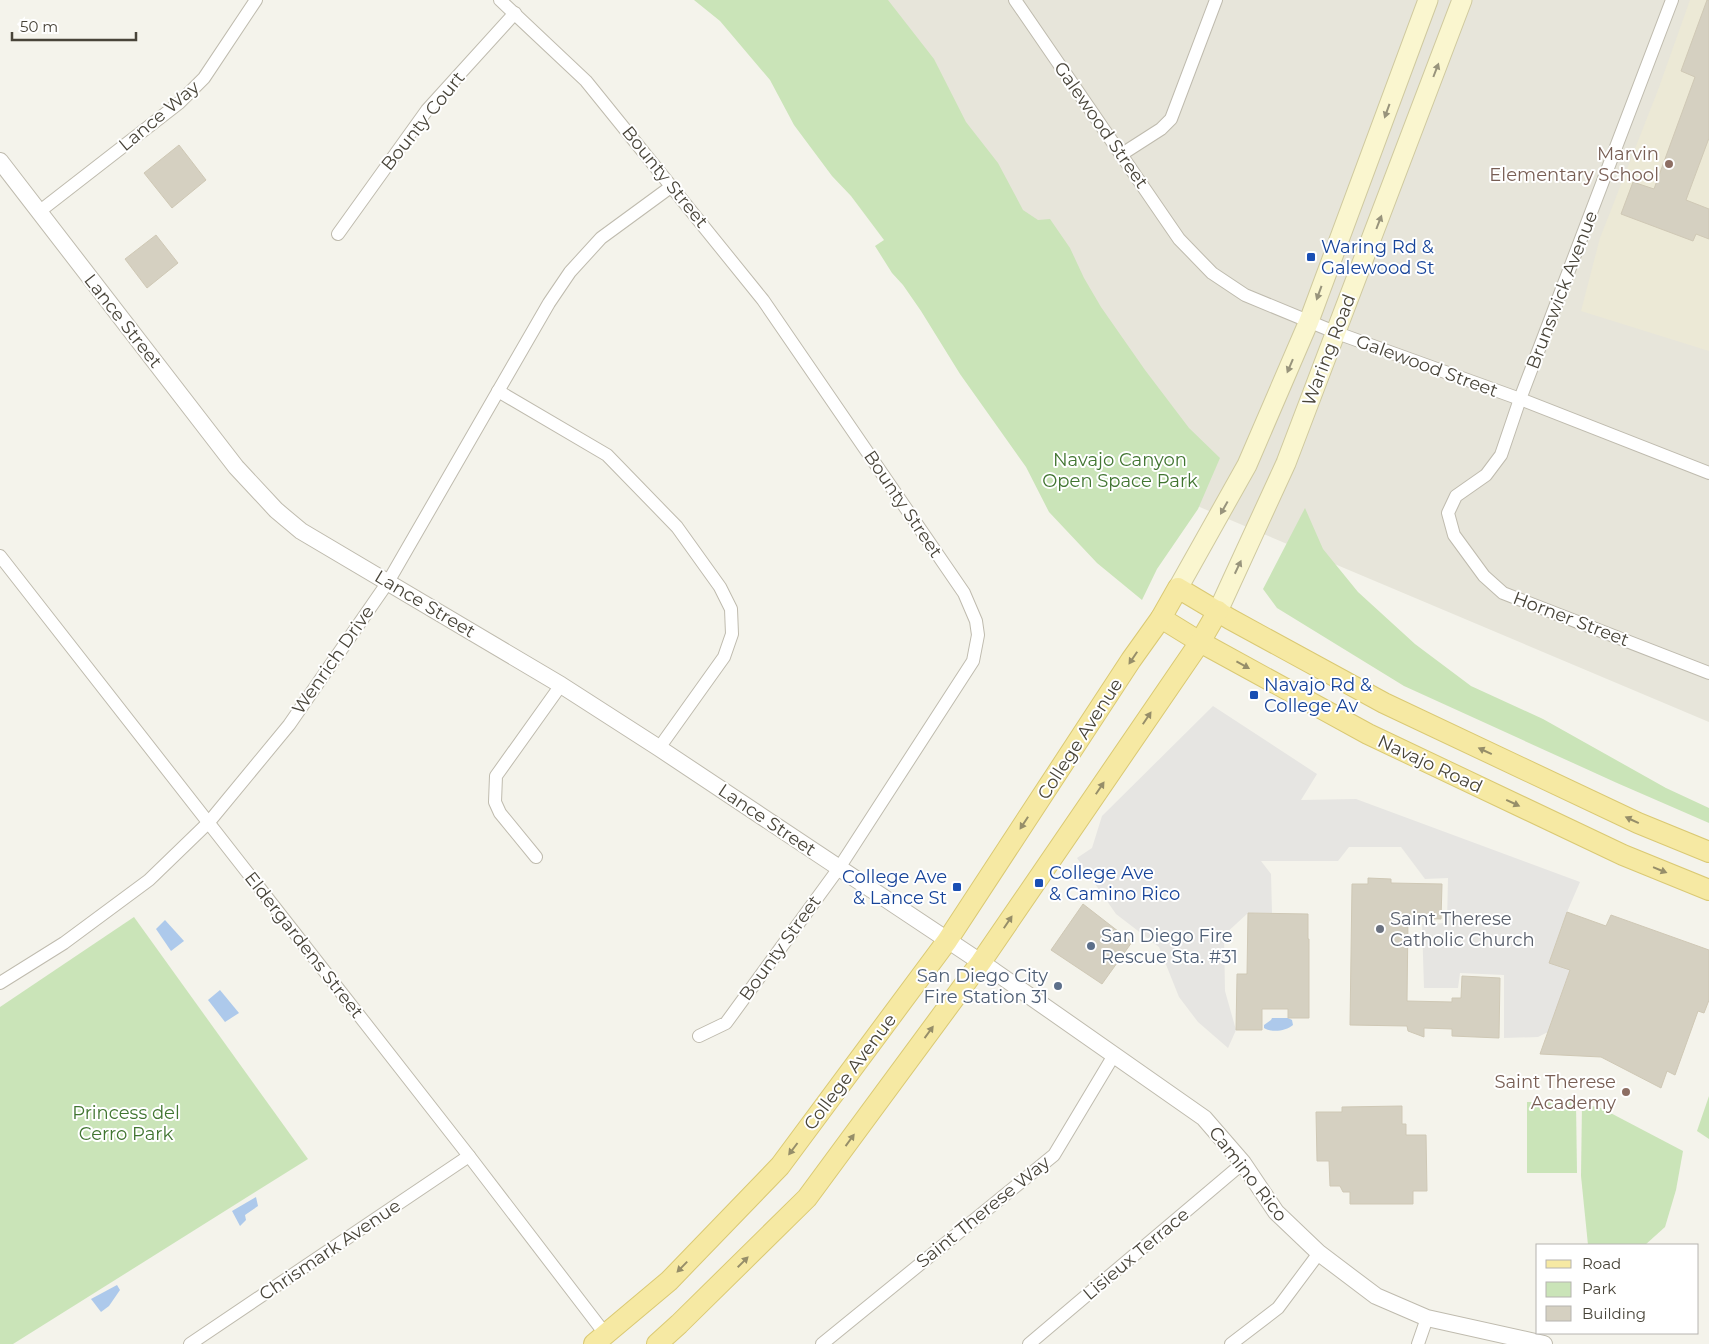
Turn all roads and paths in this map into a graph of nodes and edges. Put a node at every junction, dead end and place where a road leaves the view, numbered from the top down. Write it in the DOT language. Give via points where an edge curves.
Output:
graph roads {
  1 [pos="256,0"];
  2 [pos="500,0"];
  3 [pos="1015,0"];
  4 [pos="1216,0"];
  5 [pos="1428,0"];
  6 [pos="1462,0"];
  7 [pos="1672,0"];
  8 [pos="515,13"];
  9 [pos="1122,154"];
  10 [pos="0,161"];
  11 [pos="672,186"];
  12 [pos="40,211"];
  13 [pos="338,234"];
  14 [pos="1309,322"];
  15 [pos="1337,333"];
  16 [pos="498,391"];
  17 [pos="1520,400"];
  18 [pos="1709,473"];
  19 [pos="1454,535"];
  20 [pos="0,556"];
  21 [pos="388,582"];
  22 [pos="1178,588"];
  23 [pos="1218,612"];
  24 [pos="1161,618"];
  25 [pos="1200,642"];
  26 [pos="1709,673"];
  27 [pos="561,685"];
  28 [pos="660,748"];
  29 [pos="209,822"];
  30 [pos="1709,852"];
  31 [pos="536,857"];
  32 [pos="839,868"];
  33 [pos="1709,890"];
  34 [pos="947,941"];
  35 [pos="981,962"];
  36 [pos="0,983"];
  37 [pos="700,1036"];
  38 [pos="1114,1055"];
  39 [pos="469,1156"];
  40 [pos="1243,1163"];
  41 [pos="1318,1253"];
  42 [pos="1427,1318"];
  43 [pos="600,1340"];
  44 [pos="190,1344"];
  45 [pos="657,1344"];
  46 [pos="822,1344"];
  47 [pos="1029,1344"];
  48 [pos="1231,1344"];
  49 [pos="1418,1344"];
  50 [pos="1544,1344"];
  1 -- 12 [label="street, Lance Way" via="204,78 179,103"];
  2 -- 8 [label="street, Bounty Street"];
  3 -- 9 [label="street, Galewood Street"];
  4 -- 9 [label="street" via="1171,119"];
  5 -- 14 [label="main road, Waring Road, one-way"];
  15 -- 6 [label="main road, Waring Road, one-way"];
  7 -- 17 [label="street, Brunswick Avenue"];
  8 -- 11 [label="street, Bounty Street" via="586,80"];
  8 -- 13 [label="street, Bounty Court" via="427,110"];
  9 -- 14 [label="street, Galewood Street" via="1179,239 1212,273 1246,295"];
  10 -- 12 [label="street, Lance Street"];
  11 -- 16 [label="street, Wenrich Drive" via="602,238 570,272 548,303"];
  11 -- 32 [label="street, Bounty Street" via="763,300 964,593 976,620 978,635 973,661"];
  12 -- 21 [label="street, Lance Street" via="236,467 276,510 301,531"];
  14 -- 15 [label="street, Galewood Street"];
  14 -- 22 [label="main road, Waring Road, one-way" via="1248,465"];
  15 -- 17 [label="street, Galewood Street"];
  23 -- 15 [label="main road, Waring Road, one-way" via="1286,463"];
  16 -- 21 [label="street, Wenrich Drive"];
  16 -- 28 [label="street" via="607,455 677,527 720,587 731,609 732,634 724,657"];
  17 -- 18 [label="street, Galewood Street"];
  17 -- 19 [label="street, Brunswick Avenue" via="1501,454 1486,475 1456,496 1448,513"];
  19 -- 26 [label="street, Horner Street" via="1484,576 1503,593"];
  20 -- 29 [label="street, Eldergardens Street"];
  21 -- 27 [label="street, Lance Street"];
  21 -- 29 [label="street, Wenrich Drive" via="289,725"];
  22 -- 23 [label="main road, Navajo Road"];
  22 -- 24 [label="main road, College Avenue"];
  23 -- 25 [label="main road"];
  30 -- 23 [label="main road, Navajo Road, one-way" via="1638,823 1384,703"];
  24 -- 25 [label="main road, Navajo Road"];
  24 -- 34 [label="main road, College Avenue, one-way"];
  25 -- 33 [label="main road, Navajo Road, one-way" via="1368,734 1623,855"];
  35 -- 25 [label="main road, one-way"];
  27 -- 28 [label="street, Lance Street"];
  27 -- 31 [label="street" via="496,776 495,802 500,813"];
  28 -- 32 [label="street, Lance Street"];
  29 -- 36 [label="street, Wenrich Drive" via="149,880 64,943"];
  29 -- 39 [label="street, Eldergardens Street"];
  32 -- 34 [label="street, Lance Street"];
  32 -- 37 [label="street, Bounty Street" via="726,1023"];
  34 -- 35 [label="street, Camino Rico"];
  34 -- 43 [label="main road, College Avenue, one-way" via="780,1166 669,1281"];
  35 -- 38 [label="street, Camino Rico"];
  45 -- 35 [label="main road, one-way" via="807,1198"];
  38 -- 40 [label="street, Camino Rico" via="1204,1118"];
  38 -- 46 [label="street, Saint Therese Way" via="1054,1155"];
  39 -- 43 [label="street, Eldergardens Street"];
  39 -- 44 [label="street, Chrismark Avenue"];
  40 -- 41 [label="street, Camino Rico" via="1276,1212"];
  40 -- 47 [label="street, Lisieux Terrace"];
  41 -- 42 [label="street, Camino Rico" via="1376,1296"];
  41 -- 48 [label="street" via="1278,1308"];
  42 -- 49 [label="street"];
  42 -- 50 [label="street, Camino Rico"];
}
